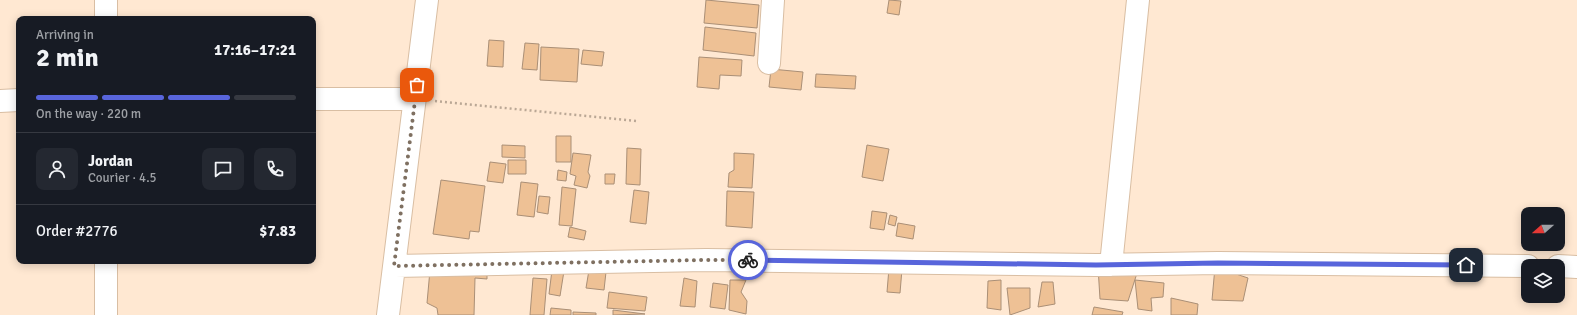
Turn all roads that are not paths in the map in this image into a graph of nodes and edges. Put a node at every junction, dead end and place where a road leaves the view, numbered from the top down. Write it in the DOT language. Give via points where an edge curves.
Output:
graph roads {
  1 [pos="106,0"];
  2 [pos="427,0"];
  3 [pos="773,0"];
  4 [pos="1138,0"];
  5 [pos="106,16"];
  6 [pos="769,62"];
  7 [pos="316,99"];
  8 [pos="415,99"];
  9 [pos="0,100"];
  10 [pos="16,100"];
  11 [pos="106,264"];
  12 [pos="1111,265"];
  13 [pos="394,266"];
  14 [pos="1521,266"];
  15 [pos="1565,266"];
  16 [pos="1577,267"];
  17 [pos="106,315"];
  18 [pos="388,315"];
  1 -- 5 [label="street"];
  2 -- 8 [label="street"];
  3 -- 6 [label="street"];
  4 -- 12 [label="street"];
  7 -- 8 [label="street"];
  8 -- 13 [label="street"];
  9 -- 10 [label="street"];
  11 -- 17 [label="street"];
  12 -- 13 [label="street" via="706,260"];
  12 -- 14 [label="street" via="1218,263"];
  13 -- 18 [label="street"];
  15 -- 16 [label="street"];
}
